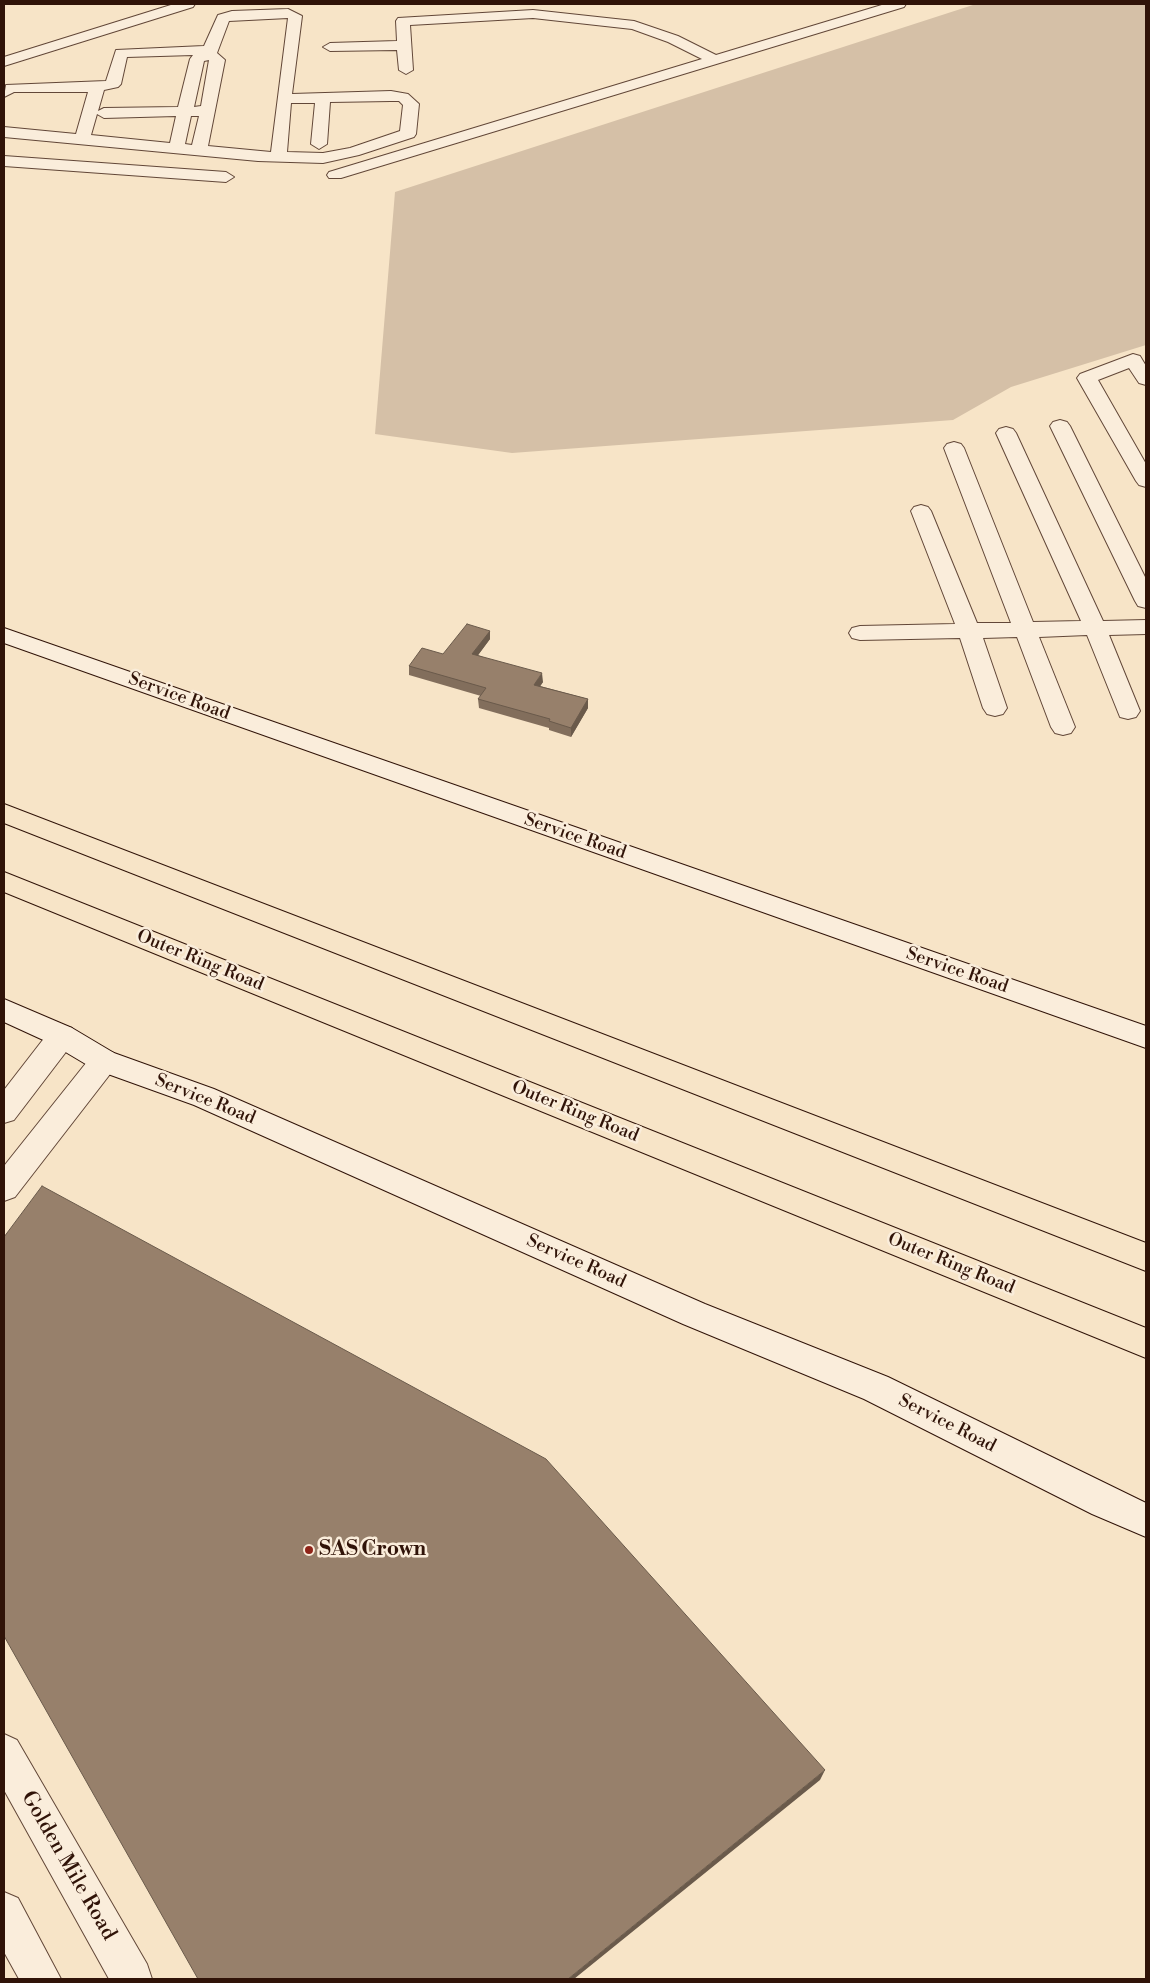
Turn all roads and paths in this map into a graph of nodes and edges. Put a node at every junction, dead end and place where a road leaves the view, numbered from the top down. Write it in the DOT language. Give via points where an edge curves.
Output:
graph roads {
  1 [pos="188,4"];
  2 [pos="403,4"];
  3 [pos="898,4"];
  4 [pos="495,10"];
  5 [pos="308,13"];
  6 [pos="403,21"];
  7 [pos="86,36"];
  8 [pos="405,45"];
  9 [pos="330,47"];
  10 [pos="110,48"];
  11 [pos="209,53"];
  12 [pos="713,59"];
  13 [pos="4,62"];
  14 [pos="406,70"];
  15 [pos="373,83"];
  16 [pos="96,87"];
  17 [pos="4,92"];
  18 [pos="324,98"];
  19 [pos="284,99"];
  20 [pos="207,110"];
  21 [pos="104,113"];
  22 [pos="183,119"];
  23 [pos="4,132"];
  24 [pos="83,133"];
  25 [pos="302,137"];
  26 [pos="400,138"];
  27 [pos="319,144"];
  28 [pos="176,148"];
  29 [pos="199,150"];
  30 [pos="360,150"];
  31 [pos="418,151"];
  32 [pos="279,157"];
  33 [pos="4,161"];
  34 [pos="384,161"];
  35 [pos="335,176"];
  36 [pos="226,177"];
  37 [pos="1146,380"];
  38 [pos="1060,426"];
  39 [pos="1006,433"];
  40 [pos="954,448"];
  41 [pos="1146,481"];
  42 [pos="921,511"];
  43 [pos="1146,601"];
  44 [pos="1146,627"];
  45 [pos="1095,628"];
  46 [pos="969,630"];
  47 [pos="1024,630"];
  48 [pos="860,633"];
  49 [pos="4,635"];
  50 [pos="995,708"];
  51 [pos="1128,711"];
  52 [pos="1063,727"];
  53 [pos="4,813"];
  54 [pos="4,882"];
  55 [pos="4,1010"];
  56 [pos="62,1036"];
  57 [pos="1146,1037"];
  58 [pos="104,1061"];
  59 [pos="4,1111"];
  60 [pos="4,1188"];
  61 [pos="1146,1257"];
  62 [pos="1146,1343"];
  63 [pos="1146,1520"];
  64 [pos="4,1753"];
  65 [pos="4,1912"];
  66 [pos="41,1979"];
  67 [pos="132,1979"];
  1 -- 7 [label="street"];
  2 -- 6 [label="street"];
  3 -- 12 [label="street"];
  4 -- 6 [label="street"];
  4 -- 12 [label="street" via="634,25 674,39"];
  5 -- 15 [label="street" via="305,83"];
  6 -- 8 [label="street"];
  7 -- 10 [label="street"];
  7 -- 13 [label="street"];
  8 -- 9 [label="street"];
  8 -- 14 [label="street"];
  11 -- 16 [label="street" via="122,53 113,84"];
  11 -- 19 [label="street" via="223,18 288,12 295,16"];
  11 -- 20 [label="street" via="218,59"];
  11 -- 22 [label="street" via="197,59"];
  12 -- 31 [label="street"];
  16 -- 17 [label="street" via="11,88"];
  16 -- 24 [label="street"];
  18 -- 19 [label="street"];
  18 -- 26 [label="street" via="392,96 407,99 410,104 408,134"];
  18 -- 27 [label="street"];
  19 -- 32 [label="street"];
  20 -- 22 [label="street"];
  20 -- 29 [label="street"];
  21 -- 22 [label="street"];
  22 -- 24 [label="street"];
  22 -- 28 [label="street"];
  23 -- 24 [label="street"];
  24 -- 28 [label="street"];
  25 -- 27 [label="street"];
  26 -- 30 [label="street"];
  26 -- 31 [label="street"];
  27 -- 30 [label="street"];
  28 -- 29 [label="street"];
  29 -- 32 [label="street"];
  30 -- 32 [label="street" via="333,157"];
  30 -- 34 [label="street"];
  31 -- 34 [label="street"];
  33 -- 36 [label="street"];
  34 -- 35 [label="street"];
  37 -- 41 [label="street" via="1134,360 1087,378"];
  38 -- 43 [label="street"];
  39 -- 45 [label="street"];
  40 -- 47 [label="street"];
  42 -- 46 [label="street"];
  44 -- 45 [label="street"];
  45 -- 47 [label="street"];
  45 -- 51 [label="street"];
  46 -- 47 [label="street"];
  46 -- 48 [label="street"];
  46 -- 50 [label="street"];
  47 -- 52 [label="street"];
  49 -- 57 [label="street, Service Road"];
  53 -- 61 [label="highway"];
  54 -- 62 [label="highway, Outer Ring Road"];
  55 -- 56 [label="street, Service Road"];
  56 -- 58 [label="street, Service Road"];
  56 -- 59 [label="street"];
  58 -- 60 [label="street"];
  58 -- 63 [label="street, Service Road" via="204,1097 694,1314 876,1388"];
  64 -- 67 [label="street, Golden Mile Road"];
  65 -- 66 [label="street"];
}
